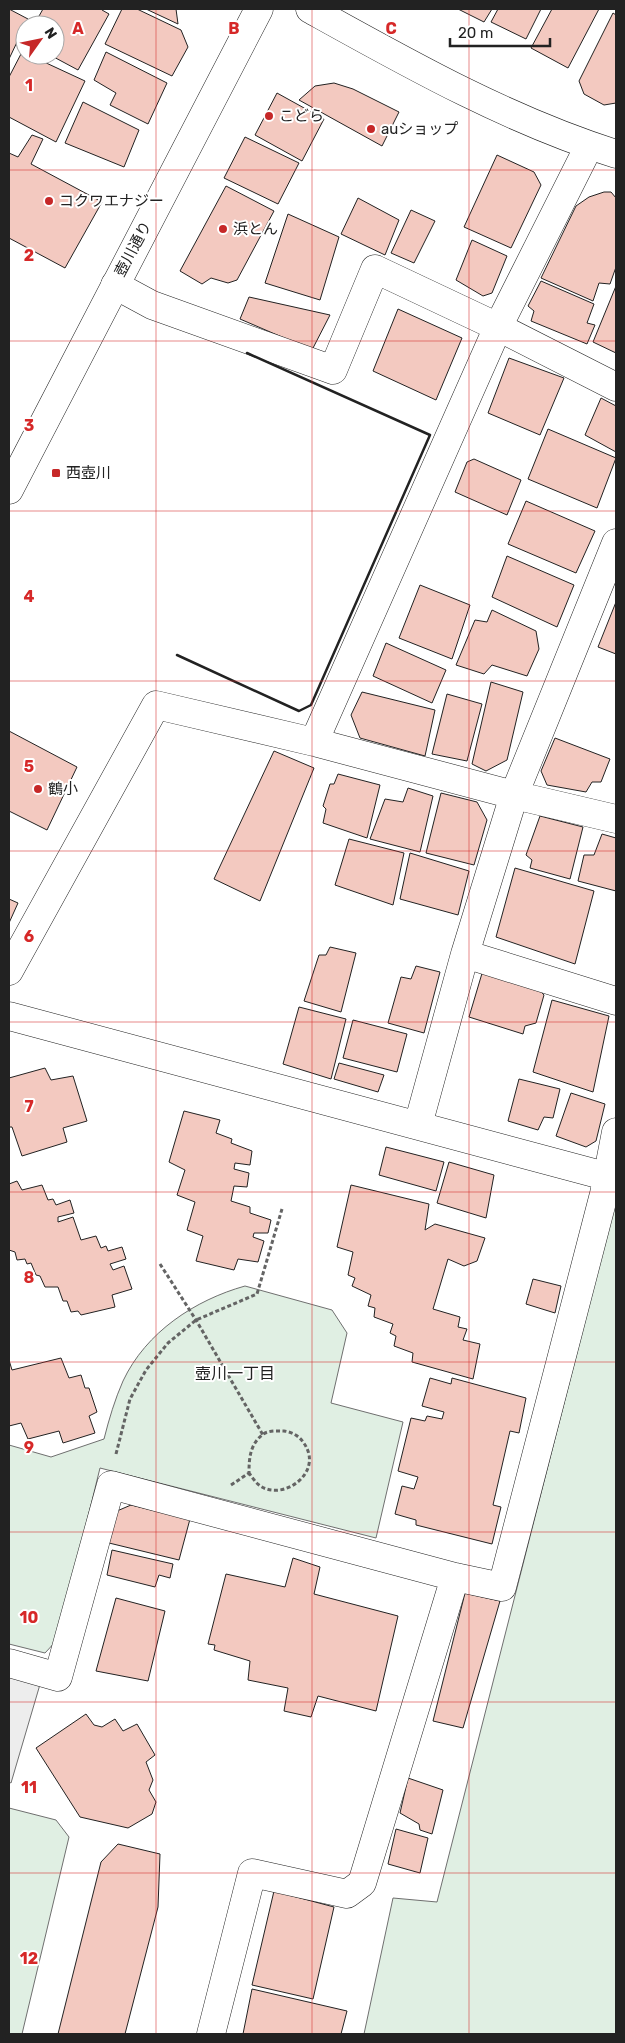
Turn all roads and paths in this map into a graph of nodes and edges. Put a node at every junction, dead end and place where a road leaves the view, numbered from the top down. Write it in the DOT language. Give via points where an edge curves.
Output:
graph roads {
  1 [pos="259,9"];
  2 [pos="310,9"];
  3 [pos="589,146"];
  4 [pos="616,154"];
  5 [pos="115,285"];
  6 [pos="498,327"];
  7 [pos="616,387"];
  8 [pos="9,490"];
  9 [pos="616,543"];
  10 [pos="314,742"];
  11 [pos="514,795"];
  12 [pos="616,819"];
  13 [pos="465,954"];
  14 [pos="9,971"];
  15 [pos="616,1001"];
  16 [pos="9,1016"];
  17 [pos="418,1125"];
  18 [pos="616,1132"];
  19 [pos="609,1177"];
  20 [pos="282,1209"];
  21 [pos="160,1264"];
  22 [pos="196,1320"];
  23 [pos="263,1434"];
  24 [pos="249,1473"];
  25 [pos="111,1485"];
  26 [pos="197,1508"];
  27 [pos="456,1577"];
  28 [pos="9,1663"];
  29 [pos="211,2034"];
  1 -- 5 [label="main road, 壺川通り"];
  2 -- 3 [label="main road" via="474,97"];
  3 -- 4 [label="main road"];
  3 -- 6 [label="main road"];
  5 -- 6 [label="main road" via="152,304 332,370 375,269"];
  5 -- 8 [label="main road, 壺川通り"];
  6 -- 7 [label="main road"];
  6 -- 10 [label="main road"];
  9 -- 11 [label="main road"];
  10 -- 11 [label="main road"];
  10 -- 14 [label="main road" via="156,705"];
  11 -- 12 [label="main road"];
  11 -- 13 [label="main road"];
  13 -- 15 [label="main road"];
  13 -- 17 [label="main road"];
  16 -- 17 [label="main road"];
  17 -- 19 [label="main road"];
  18 -- 19 [label="main road"];
  19 -- 27 [label="main road" via="502,1587"];
  20 -- 22 [label="path" via="257,1294"];
  21 -- 22 [label="path"];
  22 -- 23 [label="path"];
  22 -- 25 [label="path" via="168,1342 146,1370 130,1399"];
  23 -- 24 [label="path" via="252,1447"];
  23 -- 24 [label="path" via="288,1431 300,1437 309,1450 311,1464 304,1476 286,1489 260,1486"];
  24 -- 26 [label="path"];
  25 -- 26 [label="main road"];
  25 -- 28 [label="main road" via="58,1676"];
  26 -- 27 [label="main road"];
  27 -- 29 [label="main road" via="362,1883 348,1894 252,1873"];
}
